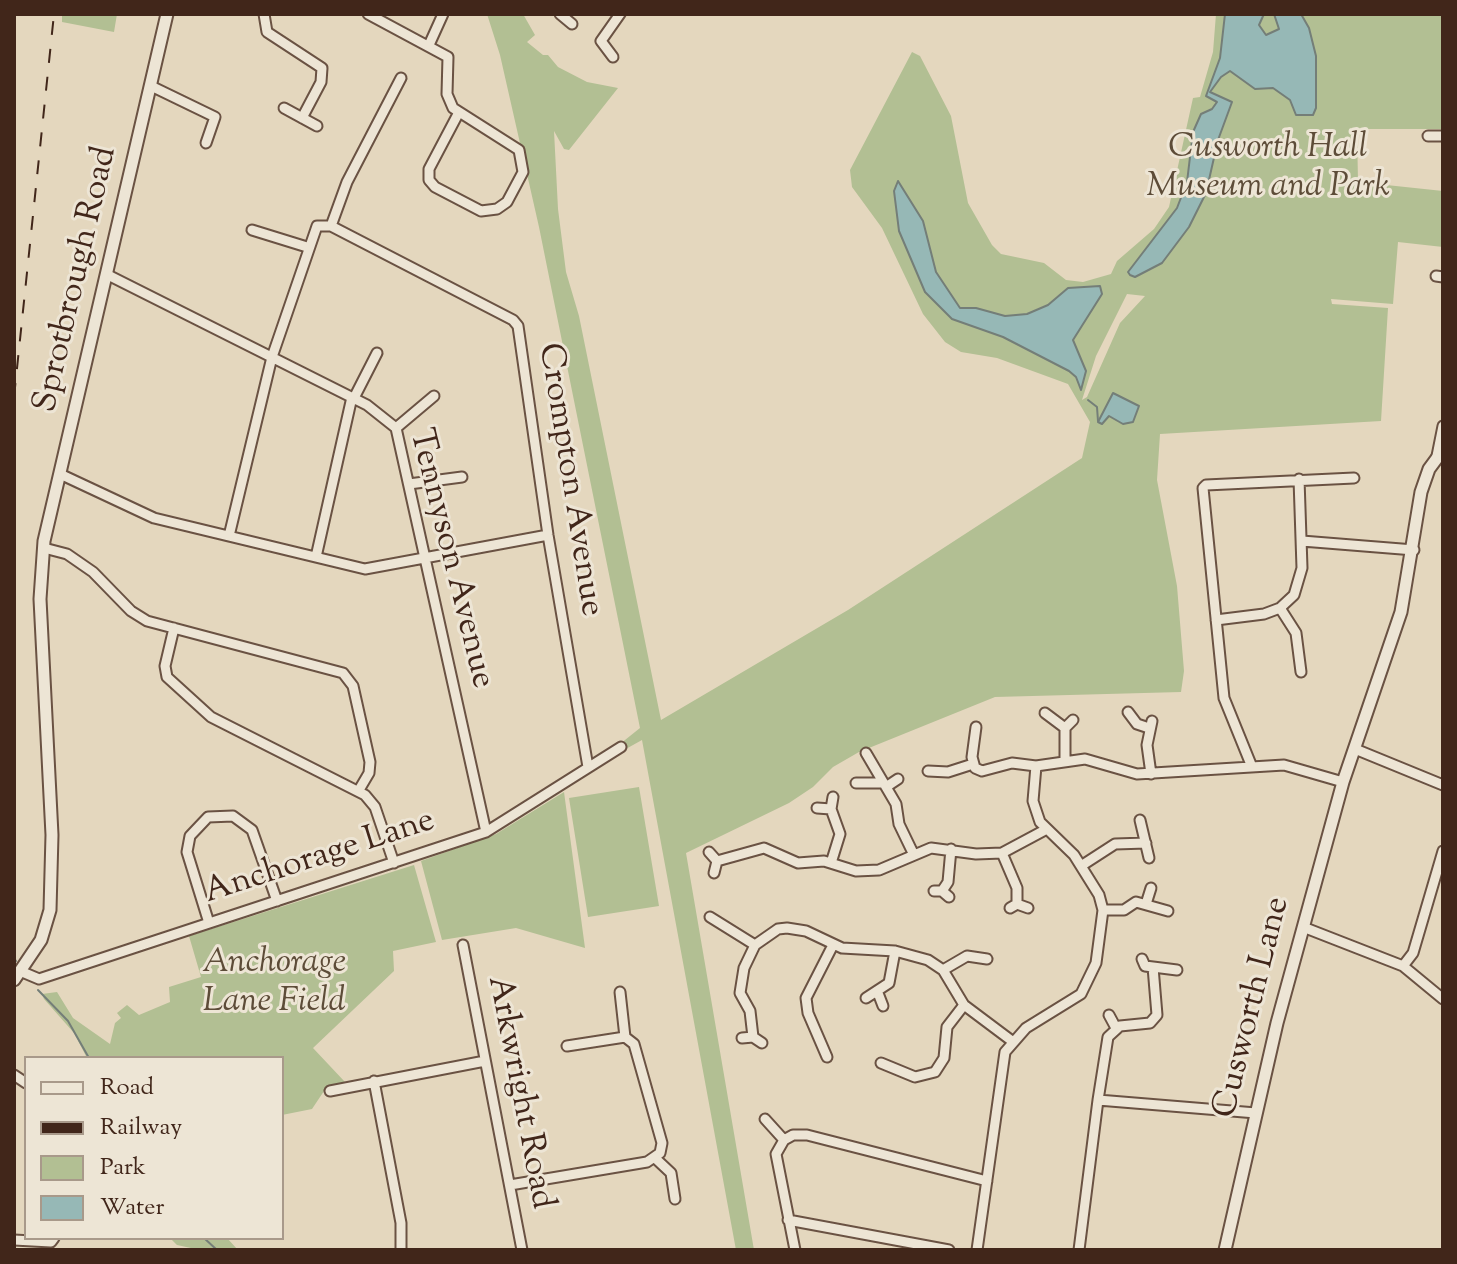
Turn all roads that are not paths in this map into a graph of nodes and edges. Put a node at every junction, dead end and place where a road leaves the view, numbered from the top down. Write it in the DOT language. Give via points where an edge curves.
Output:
graph roads {
  1 [pos="167,14"];
  2 [pos="264,14"];
  3 [pos="368,14"];
  4 [pos="443,14"];
  5 [pos="618,14"];
  6 [pos="429,45"];
  7 [pos="613,57"];
  8 [pos="401,78"];
  9 [pos="151,86"];
  10 [pos="284,108"];
  11 [pos="458,114"];
  12 [pos="302,118"];
  13 [pos="317,126"];
  14 [pos="1428,136"];
  15 [pos="1443,136"];
  16 [pos="206,143"];
  17 [pos="331,226"];
  18 [pos="252,230"];
  19 [pos="307,247"];
  20 [pos="108,275"];
  21 [pos="377,353"];
  22 [pos="272,357"];
  23 [pos="434,396"];
  24 [pos="353,398"];
  25 [pos="1443,426"];
  26 [pos="396,428"];
  27 [pos="1440,453"];
  28 [pos="60,474"];
  29 [pos="462,477"];
  30 [pos="1354,478"];
  31 [pos="1299,479"];
  32 [pos="409,484"];
  33 [pos="548,535"];
  34 [pos="229,536"];
  35 [pos="1302,541"];
  36 [pos="44,548"];
  37 [pos="1414,550"];
  38 [pos="316,557"];
  39 [pos="425,559"];
  40 [pos="1280,608"];
  41 [pos="1216,620"];
  42 [pos="174,628"];
  43 [pos="1302,673"];
  44 [pos="1128,712"];
  45 [pos="1045,713"];
  46 [pos="1073,720"];
  47 [pos="976,727"];
  48 [pos="1065,728"];
  49 [pos="621,747"];
  50 [pos="1355,749"];
  51 [pos="866,753"];
  52 [pos="1065,761"];
  53 [pos="973,764"];
  54 [pos="1036,766"];
  55 [pos="588,767"];
  56 [pos="1252,767"];
  57 [pos="928,771"];
  58 [pos="1151,774"];
  59 [pos="898,779"];
  60 [pos="1343,782"];
  61 [pos="856,783"];
  62 [pos="885,785"];
  63 [pos="1443,785"];
  64 [pos="359,790"];
  65 [pos="833,797"];
  66 [pos="817,808"];
  67 [pos="831,809"];
  68 [pos="1140,820"];
  69 [pos="1045,830"];
  70 [pos="486,832"];
  71 [pos="1146,843"];
  72 [pos="951,849"];
  73 [pos="1443,851"];
  74 [pos="709,852"];
  75 [pos="913,853"];
  76 [pos="1002,853"];
  77 [pos="1149,858"];
  78 [pos="717,861"];
  79 [pos="394,863"];
  80 [pos="831,863"];
  81 [pos="1081,866"];
  82 [pos="714,873"];
  83 [pos="1151,888"];
  84 [pos="942,893"];
  85 [pos="277,901"];
  86 [pos="1146,904"];
  87 [pos="1028,908"];
  88 [pos="1103,910"];
  89 [pos="1168,911"];
  90 [pos="730,914"];
  91 [pos="710,917"];
  92 [pos="209,923"];
  93 [pos="724,924"];
  94 [pos="1303,927"];
  95 [pos="976,942"];
  96 [pos="463,945"];
  97 [pos="755,945"];
  98 [pos="833,945"];
  99 [pos="895,951"];
  100 [pos="974,955"];
  101 [pos="987,959"];
  102 [pos="1142,959"];
  103 [pos="1403,966"];
  104 [pos="1153,967"];
  105 [pos="943,970"];
  106 [pos="1177,970"];
  107 [pos="17,975"];
  108 [pos="620,992"];
  109 [pos="878,993"];
  110 [pos="866,998"];
  111 [pos="1443,999"];
  112 [pos="964,1005"];
  113 [pos="883,1006"];
  114 [pos="1109,1015"];
  115 [pos="1116,1028"];
  116 [pos="625,1037"];
  117 [pos="1012,1041"];
  118 [pos="762,1043"];
  119 [pos="567,1046"];
  120 [pos="808,1051"];
  121 [pos="485,1061"];
  122 [pos="881,1063"];
  123 [pos="935,1072"];
  124 [pos="374,1081"];
  125 [pos="941,1083"];
  126 [pos="330,1091"];
  127 [pos="1098,1100"];
  128 [pos="1256,1113"];
  129 [pos="765,1119"];
  130 [pos="786,1139"];
  131 [pos="655,1158"];
  132 [pos="987,1181"];
  133 [pos="510,1185"];
  134 [pos="675,1199"];
  135 [pos="788,1220"];
  136 [pos="14,1240"];
  137 [pos="52,1243"];
  138 [pos="401,1250"];
  139 [pos="522,1250"];
  140 [pos="795,1250"];
  141 [pos="949,1250"];
  142 [pos="977,1250"];
  143 [pos="1079,1250"];
  144 [pos="1225,1250"];
  1 -- 9 [label="street, Sprotbrough Road"];
  2 -- 12 [label="street" via="267,32 322,68 321,82"];
  3 -- 6 [label="street"];
  4 -- 6 [label="street"];
  5 -- 7 [label="street" via="601,41"];
  6 -- 11 [label="street" via="450,60 448,99"];
  8 -- 17 [label="street" via="347,182"];
  9 -- 16 [label="street" via="215,117"];
  9 -- 20 [label="street, Sprotbrough Road"];
  10 -- 12 [label="street"];
  11 -- 11 [label="street" via="429,169 429,180 481,211 497,209 507,202 523,172 519,150"];
  12 -- 13 [label="street"];
  14 -- 15 [label="street"];
  17 -- 19 [label="street" via="317,226"];
  17 -- 33 [label="street, Crompton Avenue" via="516,323"];
  18 -- 19 [label="street"];
  19 -- 22 [label="street"];
  20 -- 22 [label="street, Tennyson Avenue"];
  20 -- 28 [label="street, Sprotbrough Road"];
  21 -- 24 [label="street"];
  22 -- 24 [label="street, Tennyson Avenue"];
  22 -- 34 [label="street"];
  23 -- 26 [label="street"];
  24 -- 26 [label="street, Tennyson Avenue"];
  24 -- 38 [label="street"];
  25 -- 27 [label="street"];
  26 -- 32 [label="street, Tennyson Avenue"];
  27 -- 37 [label="street" via="1421,492"];
  28 -- 34 [label="street" via="154,518"];
  28 -- 36 [label="street, Sprotbrough Road"];
  29 -- 32 [label="street"];
  30 -- 31 [label="street"];
  31 -- 35 [label="street"];
  31 -- 41 [label="street" via="1203,488"];
  32 -- 39 [label="street, Tennyson Avenue"];
  33 -- 39 [label="street"];
  33 -- 55 [label="street, Crompton Avenue"];
  34 -- 38 [label="street"];
  35 -- 37 [label="street"];
  35 -- 40 [label="street" via="1299,584"];
  36 -- 42 [label="street" via="67,554 93,572 138,617"];
  36 -- 107 [label="street, Sprotbrough Road" via="40,599 52,835 50,910 41,940"];
  37 -- 50 [label="street" via="1401,612"];
  38 -- 39 [label="street" via="365,569"];
  39 -- 70 [label="street, Tennyson Avenue"];
  40 -- 41 [label="street"];
  40 -- 43 [label="street" via="1298,641"];
  41 -- 56 [label="street" via="1224,698"];
  42 -- 64 [label="street" via="165,671 197,707"];
  42 -- 64 [label="street" via="343,673 353,686 370,762"];
  44 -- 58 [label="street" via="1137,724 1151,725"];
  45 -- 48 [label="street"];
  46 -- 48 [label="street"];
  47 -- 53 [label="street"];
  48 -- 52 [label="street"];
  49 -- 55 [label="street, Anchorage Lane"];
  50 -- 60 [label="street, Cusworth Lane"];
  50 -- 63 [label="street"];
  51 -- 62 [label="street"];
  52 -- 54 [label="street"];
  52 -- 58 [label="street" via="1085,759"];
  53 -- 54 [label="street" via="982,771 1012,763"];
  53 -- 57 [label="street" via="948,772"];
  54 -- 69 [label="street" via="1033,801"];
  55 -- 70 [label="street, Anchorage Lane"];
  56 -- 58 [label="street"];
  56 -- 60 [label="street" via="1294,767"];
  59 -- 62 [label="street"];
  60 -- 94 [label="street, Cusworth Lane"];
  61 -- 62 [label="street"];
  62 -- 75 [label="street"];
  64 -- 79 [label="street" via="375,807"];
  65 -- 67 [label="street"];
  66 -- 67 [label="street"];
  67 -- 80 [label="street" via="840,834"];
  68 -- 71 [label="street"];
  69 -- 76 [label="street"];
  69 -- 81 [label="street"];
  70 -- 79 [label="street, Anchorage Lane"];
  71 -- 77 [label="street"];
  71 -- 81 [label="street" via="1115,844"];
  72 -- 75 [label="street"];
  72 -- 76 [label="street"];
  72 -- 84 [label="street"];
  73 -- 103 [label="street" via="1413,953"];
  74 -- 78 [label="street"];
  75 -- 80 [label="street" via="879,870 856,871"];
  76 -- 87 [label="street" via="1017,888 1014,906"];
  78 -- 80 [label="street" via="764,848 798,863"];
  78 -- 82 [label="street"];
  79 -- 85 [label="street, Anchorage Lane"];
  81 -- 88 [label="street"];
  83 -- 86 [label="street"];
  85 -- 92 [label="street, Anchorage Lane"];
  85 -- 92 [label="street" via="252,830 233,816 208,817 190,836 187,852"];
  86 -- 88 [label="street"];
  86 -- 89 [label="street"];
  88 -- 117 [label="street" via="1096,963 1081,994"];
  90 -- 93 [label="street"];
  91 -- 93 [label="street"];
  92 -- 107 [label="street, Anchorage Lane" via="39,979"];
  93 -- 97 [label="street"];
  94 -- 103 [label="street"];
  94 -- 128 [label="street, Cusworth Lane"];
  95 -- 100 [label="street"];
  96 -- 121 [label="street, Arkwright Road"];
  97 -- 98 [label="street" via="787,928"];
  97 -- 118 [label="street" via="739,986 750,1011 748,1037"];
  98 -- 99 [label="street"];
  98 -- 120 [label="street" via="807,993 808,1013 824,1053"];
  99 -- 105 [label="street"];
  99 -- 109 [label="street" via="889,983"];
  100 -- 101 [label="street"];
  100 -- 105 [label="street"];
  102 -- 104 [label="street"];
  103 -- 111 [label="street"];
  104 -- 106 [label="street"];
  104 -- 115 [label="street" via="1155,1019"];
  105 -- 112 [label="street"];
  108 -- 116 [label="street"];
  109 -- 110 [label="street"];
  109 -- 113 [label="street"];
  112 -- 117 [label="street"];
  112 -- 123 [label="street" via="947,1027 944,1058"];
  114 -- 115 [label="street"];
  115 -- 127 [label="street" via="1104,1044"];
  116 -- 119 [label="street"];
  116 -- 131 [label="street" via="637,1052 662,1143"];
  117 -- 132 [label="street" via="1002,1058"];
  121 -- 124 [label="street"];
  121 -- 133 [label="street, Arkwright Road"];
  122 -- 123 [label="street" via="915,1077"];
  123 -- 125 [label="street"];
  124 -- 126 [label="street"];
  124 -- 138 [label="street" via="401,1223"];
  127 -- 128 [label="street"];
  127 -- 143 [label="street"];
  128 -- 144 [label="street, Cusworth Lane"];
  129 -- 130 [label="street"];
  130 -- 132 [label="street" via="807,1135"];
  130 -- 135 [label="street" via="776,1154"];
  131 -- 133 [label="street"];
  131 -- 134 [label="street" via="671,1173"];
  132 -- 142 [label="street"];
  133 -- 139 [label="street, Arkwright Road"];
  135 -- 140 [label="street"];
  135 -- 141 [label="street"];
  136 -- 137 [label="street"];
}
